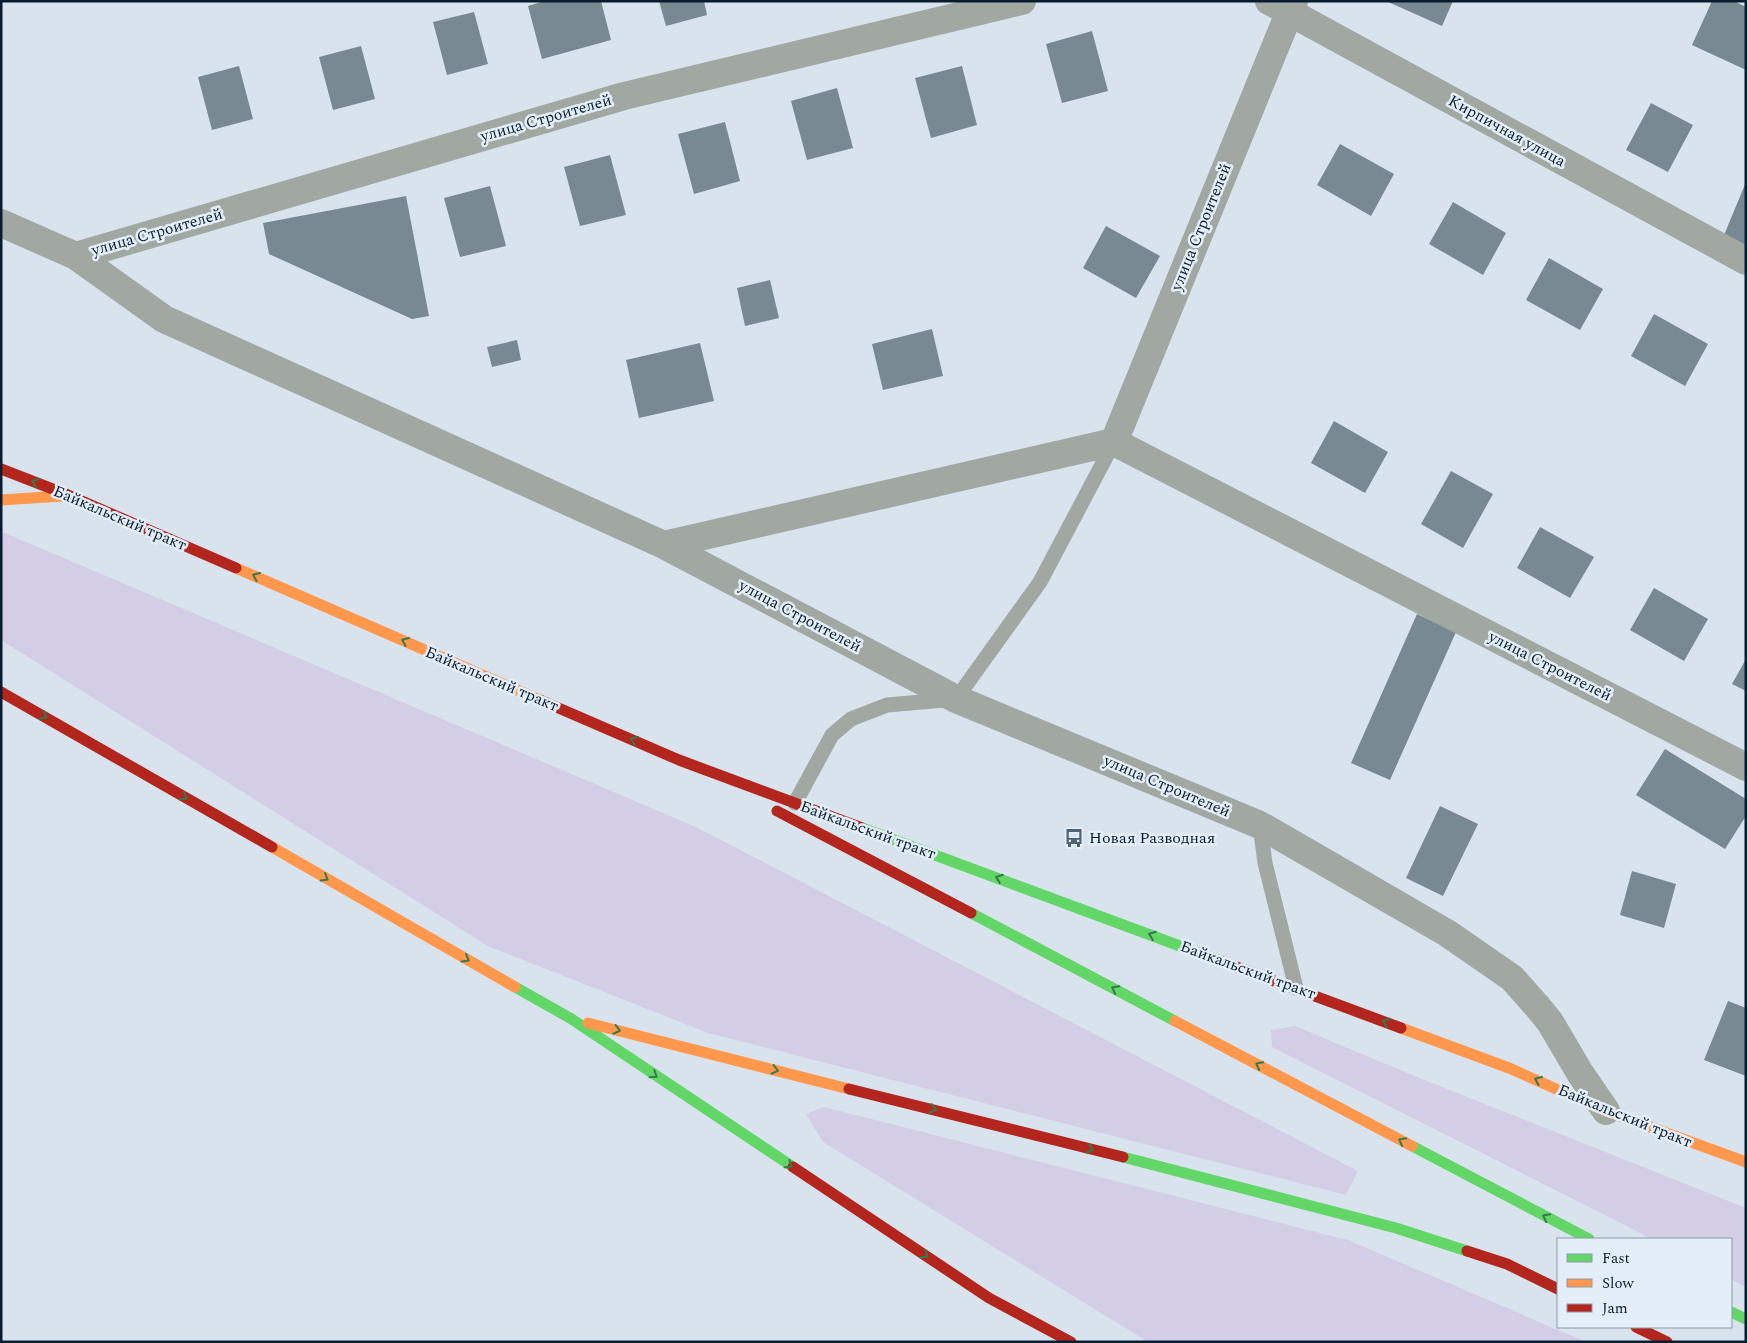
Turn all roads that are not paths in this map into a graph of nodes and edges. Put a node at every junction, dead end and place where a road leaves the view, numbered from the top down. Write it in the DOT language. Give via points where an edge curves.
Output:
graph roads {
  1 [pos="1022,1"];
  2 [pos="1284,5"];
  3 [pos="1,223"];
  4 [pos="76,256"];
  5 [pos="1746,261"];
  6 [pos="1114,442"];
  7 [pos="1,469"];
  8 [pos="68,495"];
  9 [pos="1,500"];
  10 [pos="664,545"];
  11 [pos="1,692"];
  12 [pos="956,698"];
  13 [pos="679,760"];
  14 [pos="1746,767"];
  15 [pos="795,803"];
  16 [pos="1260,825"];
  17 [pos="1296,988"];
  18 [pos="570,1018"];
  19 [pos="1606,1111"];
  20 [pos="1746,1162"];
  21 [pos="1587,1238"];
  22 [pos="1557,1289"];
  23 [pos="1732,1313"];
  24 [pos="1746,1320"];
  25 [pos="1638,1328"];
  26 [pos="1071,1342"];
  27 [pos="1666,1342"];
  1 -- 4 [label="street, улица Строителей" via="624,96"];
  2 -- 5 [label="street, Кирпичная улица"];
  2 -- 6 [label="street, улица Строителей"];
  3 -- 4 [label="street, улица Строителей"];
  4 -- 10 [label="street, улица Строителей" via="164,319"];
  6 -- 10 [label="street"];
  6 -- 12 [label="lane" via="1040,582"];
  6 -- 14 [label="street, улица Строителей"];
  8 -- 7 [label="main road, Байкальский тракт, one-way"];
  8 -- 9 [label="main road"];
  13 -- 8 [label="main road, Байкальский тракт, one-way"];
  10 -- 12 [label="street, улица Строителей"];
  11 -- 18 [label="main road, one-way"];
  12 -- 15 [label="lane" via="888,705 850,718 832,735"];
  12 -- 16 [label="street, улица Строителей"];
  13 -- 15 [label="main road, Байкальский тракт"];
  21 -- 13 [label="main road, one-way"];
  17 -- 15 [label="main road, Байкальский тракт, one-way"];
  16 -- 17 [label="lane" via="1265,863"];
  16 -- 19 [label="street, улица Строителей" via="1447,933 1512,978 1550,1022"];
  19 -- 17 [label="main road, Байкальский тракт, one-way" via="1509,1068"];
  18 -- 22 [label="main road, one-way" via="1396,1228 1506,1264"];
  18 -- 26 [label="main road, one-way" via="990,1298"];
  19 -- 20 [label="main road, Байкальский тракт"];
  23 -- 24 [label="main road"];
  25 -- 27 [label="main road"];
}
